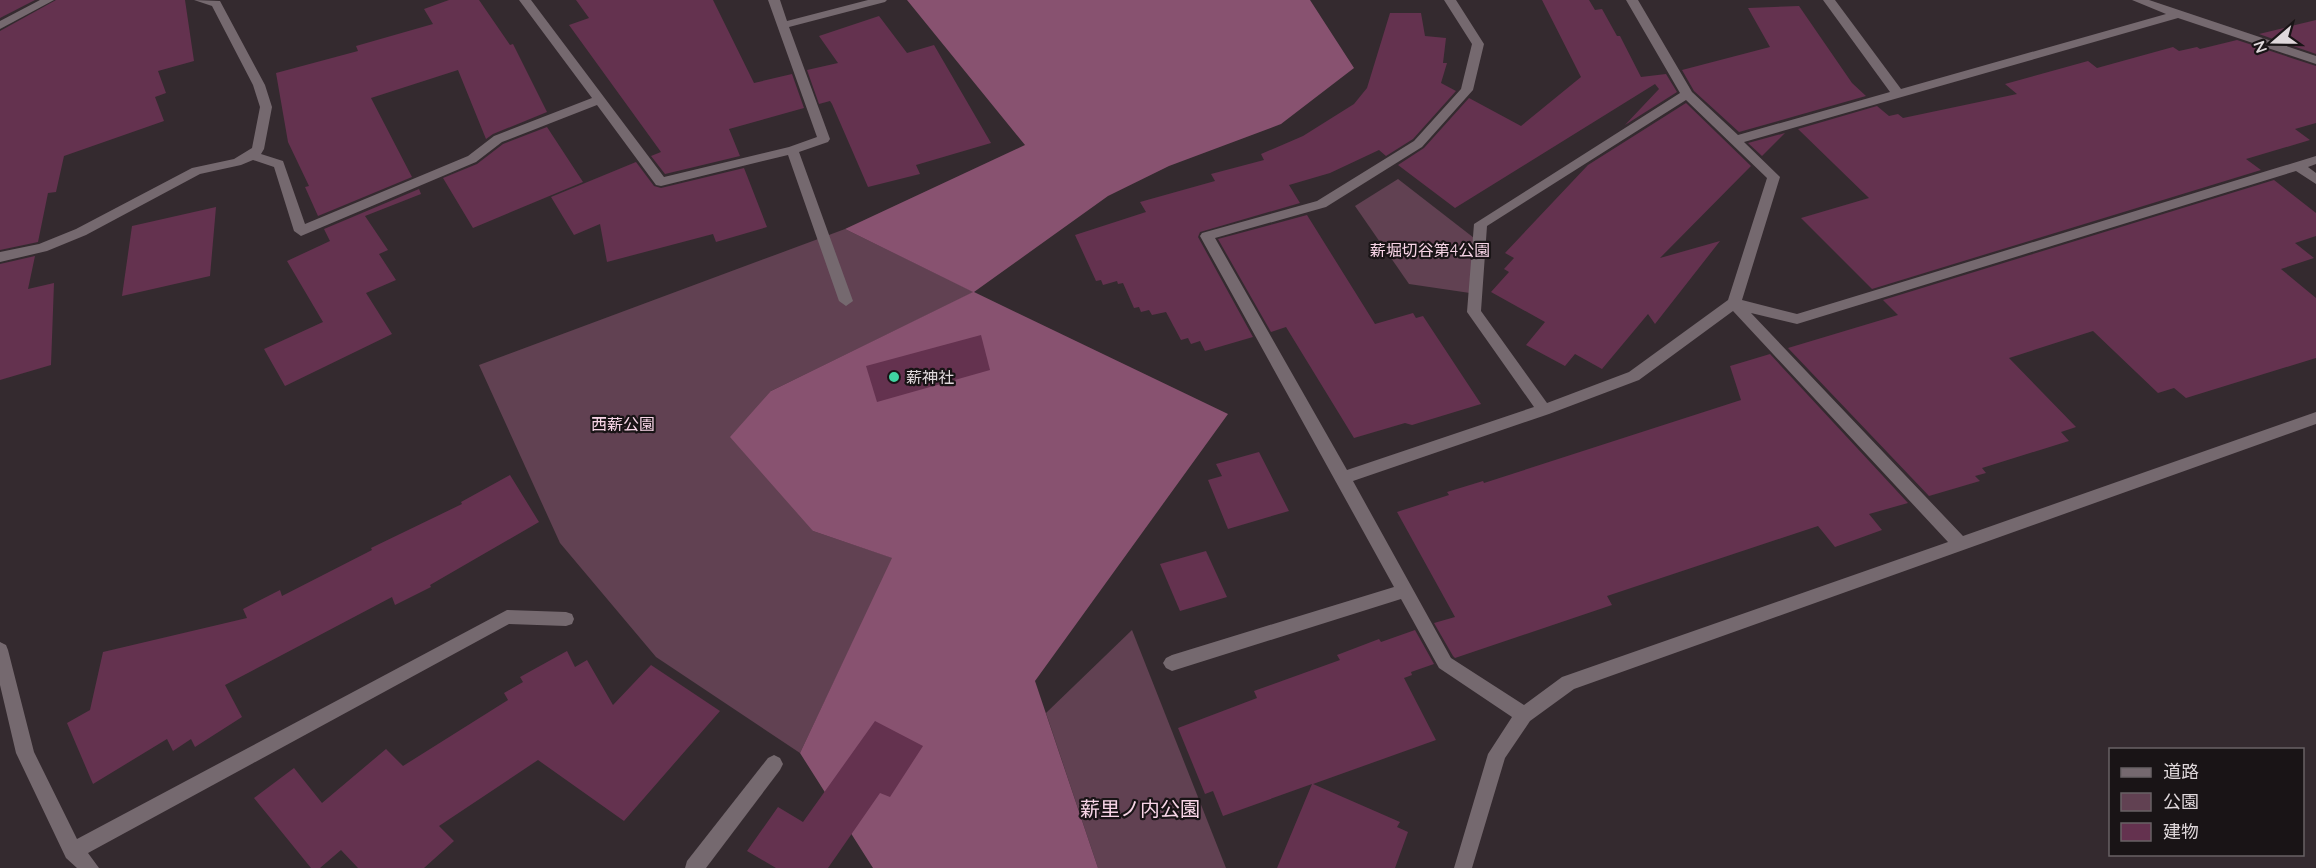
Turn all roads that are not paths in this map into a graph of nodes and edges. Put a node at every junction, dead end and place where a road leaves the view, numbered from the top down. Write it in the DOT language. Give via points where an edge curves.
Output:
graph roads {
  1 [pos="48,0"];
  2 [pos="200,0"];
  3 [pos="525,0"];
  4 [pos="774,0"];
  5 [pos="882,0"];
  6 [pos="1450,0"];
  7 [pos="1632,0"];
  8 [pos="1829,0"];
  9 [pos="2138,0"];
  10 [pos="2178,14"];
  11 [pos="784,25"];
  12 [pos="0,26"];
  13 [pos="2316,60"];
  14 [pos="1688,94"];
  15 [pos="1898,94"];
  16 [pos="599,100"];
  17 [pos="1736,140"];
  18 [pos="792,150"];
  19 [pos="252,155"];
  20 [pos="2316,160"];
  21 [pos="2298,166"];
  22 [pos="2316,180"];
  23 [pos="0,257"];
  24 [pos="846,302"];
  25 [pos="1734,303"];
  26 [pos="1544,410"];
  27 [pos="2316,418"];
  28 [pos="1343,478"];
  29 [pos="1959,543"];
  30 [pos="1404,591"];
  31 [pos="566,619"];
  32 [pos="0,650"];
  33 [pos="1172,663"];
  34 [pos="1524,715"];
  35 [pos="774,764"];
  36 [pos="74,851"];
  37 [pos="90,868"];
  38 [pos="694,868"];
  39 [pos="1463,868"];
  1 -- 12 [label="street"];
  2 -- 19 [label="street" via="216,3 259,85 266,106 258,149"];
  3 -- 16 [label="street"];
  4 -- 11 [label="street"];
  5 -- 11 [label="street"];
  6 -- 28 [label="street" via="1478,44 1467,90 1418,144 1321,204 1207,236"];
  7 -- 14 [label="street"];
  8 -- 15 [label="street"];
  9 -- 10 [label="street"];
  10 -- 13 [label="street"];
  10 -- 15 [label="street"];
  11 -- 18 [label="street" via="824,139"];
  14 -- 17 [label="street"];
  14 -- 26 [label="street" via="1481,225 1474,312"];
  15 -- 17 [label="street"];
  16 -- 18 [label="street" via="661,182"];
  16 -- 19 [label="street" via="498,139 472,159 301,231 279,164"];
  17 -- 25 [label="street" via="1774,177"];
  18 -- 24 [label="street"];
  19 -- 23 [label="street" via="196,171 72,236 42,248"];
  20 -- 21 [label="street"];
  21 -- 22 [label="street"];
  21 -- 25 [label="street" via="1797,319"];
  25 -- 26 [label="street" via="1634,376"];
  25 -- 29 [label="street"];
  26 -- 28 [label="street"];
  27 -- 29 [label="street"];
  28 -- 30 [label="street"];
  29 -- 34 [label="street" via="1568,682"];
  30 -- 33 [label="street"];
  30 -- 34 [label="street" via="1445,663"];
  31 -- 36 [label="street" via="507,617"];
  32 -- 36 [label="street" via="25,753"];
  34 -- 39 [label="street" via="1497,754"];
  35 -- 38 [label="street"];
  36 -- 37 [label="street"];
}
